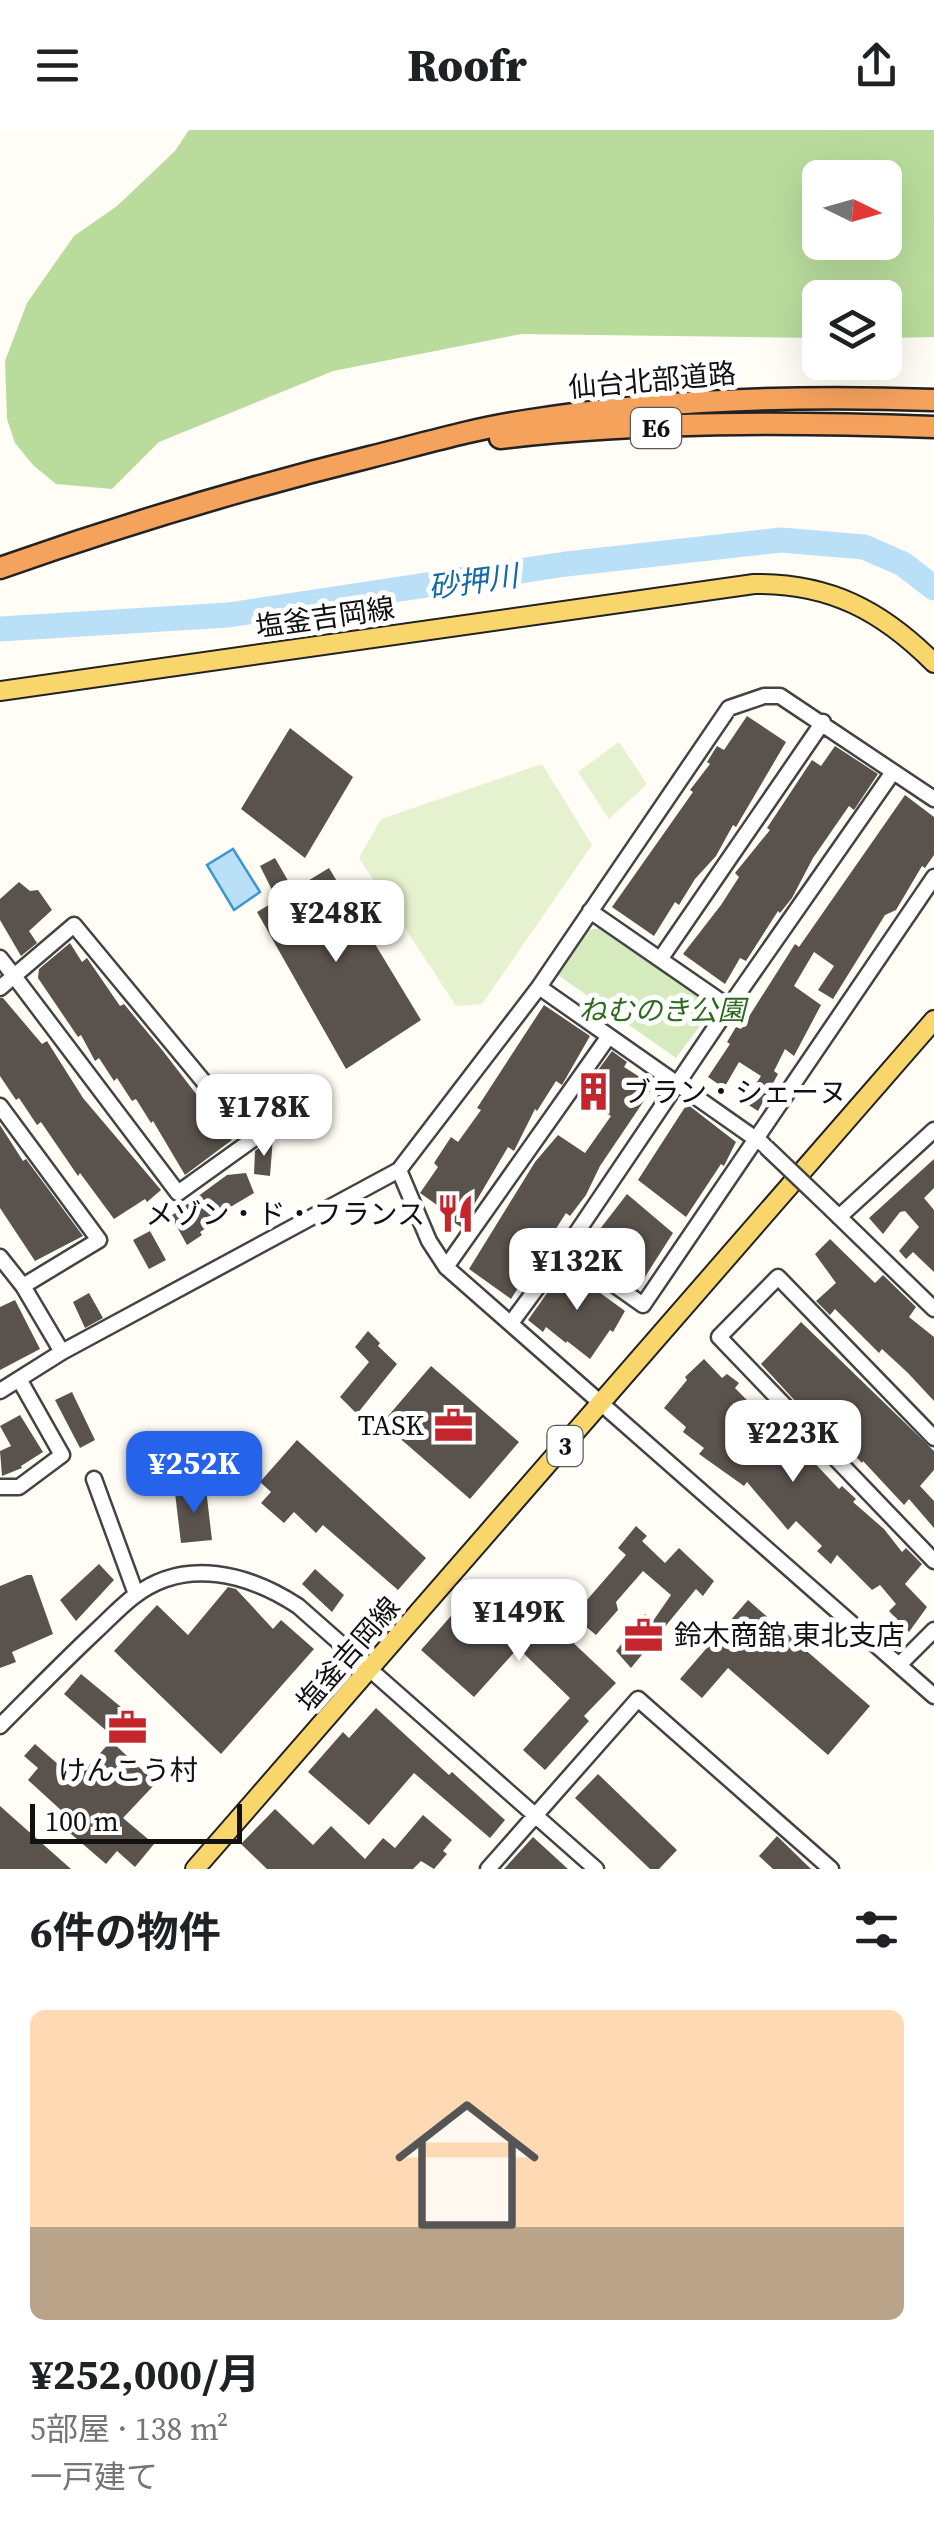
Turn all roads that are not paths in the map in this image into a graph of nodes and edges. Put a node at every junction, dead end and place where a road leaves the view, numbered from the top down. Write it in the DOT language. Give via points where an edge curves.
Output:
graph roads {
  1 [pos="934,400"];
  2 [pos="934,428"];
  3 [pos="379,454"];
  4 [pos="0,568"];
  5 [pos="934,663"];
  6 [pos="0,691"];
  7 [pos="823,722"];
  8 [pos="893,772"];
  9 [pos="934,798"];
  10 [pos="934,877"];
  11 [pos="590,912"];
  12 [pos="0,958"];
  13 [pos="661,958"];
  14 [pos="14,976"];
  15 [pos="539,986"];
  16 [pos="0,988"];
  17 [pos="728,1006"];
  18 [pos="934,1020"];
  19 [pos="608,1036"];
  20 [pos="677,1084"];
  21 [pos="0,1106"];
  22 [pos="934,1130"];
  23 [pos="762,1143"];
  24 [pos="399,1170"];
  25 [pos="835,1214"];
  26 [pos="564,1250"];
  27 [pos="0,1257"];
  28 [pos="446,1267"];
  29 [pos="24,1286"];
  30 [pos="934,1309"];
  31 [pos="511,1322"];
  32 [pos="62,1352"];
  33 [pos="19,1379"];
  34 [pos="0,1391"];
  35 [pos="602,1403"];
  36 [pos="934,1438"];
  37 [pos="94,1478"];
  38 [pos="0,1487"];
  39 [pos="934,1561"];
  40 [pos="136,1594"];
  41 [pos="934,1630"];
  42 [pos="900,1664"];
  43 [pos="369,1672"];
  44 [pos="934,1696"];
  45 [pos="0,1726"];
  46 [pos="535,1815"];
  47 [pos="195,1869"];
  48 [pos="488,1869"];
  49 [pos="596,1869"];
  50 [pos="831,1869"];
  1 -- 3 [label="highway, 仙台北部道路 / E6" via="798,397 613,409 434,438"];
  2 -- 3 [label="highway, 仙台北部道路 / E6" via="615,429"];
  3 -- 4 [label="highway, 仙台北部道路 / E6" via="191,504"];
  5 -- 6 [label="main road, 塩釜吉岡線" via="902,632 841,598 754,584"];
  7 -- 8 [label="street"];
  7 -- 11 [label="street" via="780,696 730,708"];
  7 -- 13 [label="street"];
  8 -- 9 [label="street"];
  8 -- 17 [label="street"];
  10 -- 23 [label="street"];
  11 -- 13 [label="street"];
  11 -- 15 [label="street"];
  12 -- 14 [label="street"];
  13 -- 17 [label="street"];
  14 -- 14 [label="street" via="178,1194 252,1140 74,925"];
  14 -- 16 [label="street"];
  15 -- 19 [label="street"];
  15 -- 24 [label="street"];
  17 -- 20 [label="street"];
  18 -- 35 [label="main road, 塩釜吉岡線 / 3"];
  19 -- 20 [label="street"];
  19 -- 28 [label="street"];
  20 -- 23 [label="street"];
  20 -- 26 [label="street"];
  21 -- 29 [label="street" via="99,1240"];
  22 -- 25 [label="street"];
  23 -- 25 [label="street, bridge"];
  23 -- 26 [label="street" via="642,1305"];
  24 -- 28 [label="street"];
  24 -- 32 [label="street"];
  25 -- 30 [label="street"];
  26 -- 31 [label="street"];
  27 -- 29 [label="street"];
  28 -- 31 [label="street"];
  29 -- 32 [label="street"];
  31 -- 35 [label="street"];
  32 -- 33 [label="street"];
  33 -- 34 [label="street"];
  33 -- 38 [label="street" via="62,1455 19,1487"];
  35 -- 42 [label="street"];
  35 -- 43 [label="main road, 塩釜吉岡線 / 3"];
  36 -- 39 [label="street" via="778,1277 720,1337"];
  37 -- 40 [label="street"];
  40 -- 43 [label="street" via="202,1572 263,1584 298,1606"];
  40 -- 45 [label="street"];
  41 -- 42 [label="street"];
  42 -- 44 [label="street"];
  43 -- 46 [label="street"];
  43 -- 47 [label="main road, 塩釜吉岡線 / 3"];
  46 -- 48 [label="street"];
  46 -- 49 [label="street"];
  46 -- 50 [label="street" via="638,1699"];
}
